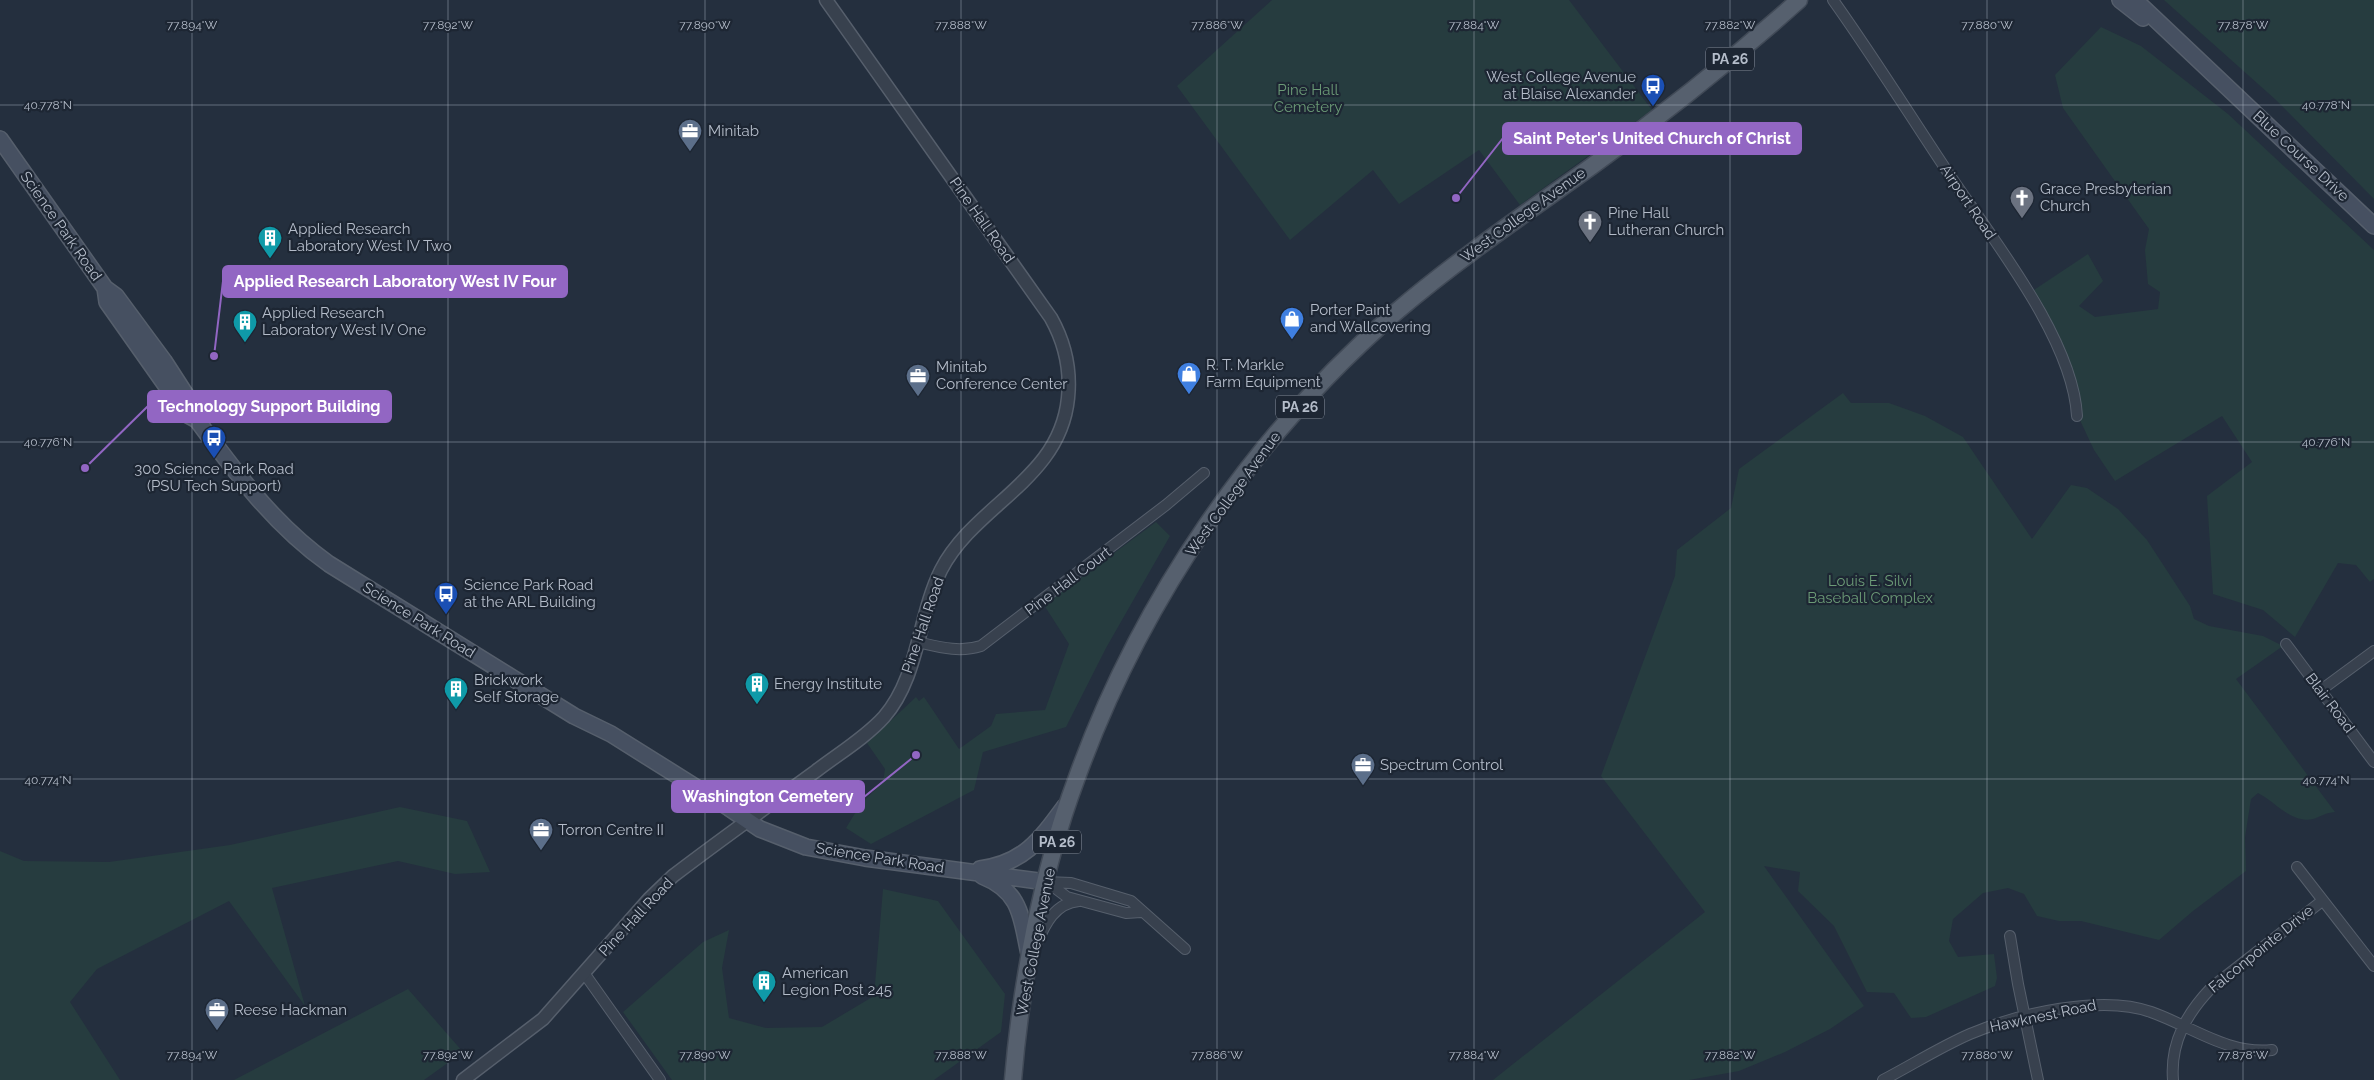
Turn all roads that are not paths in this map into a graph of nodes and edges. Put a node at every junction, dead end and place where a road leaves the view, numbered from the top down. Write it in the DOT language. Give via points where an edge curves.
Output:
graph roads {
  1 [pos="826,0"];
  2 [pos="1799,0"];
  3 [pos="1833,0"];
  4 [pos="2120,0"];
  5 [pos="2136,0"];
  6 [pos="2228,87"];
  7 [pos="0,139"];
  8 [pos="2374,226"];
  9 [pos="2077,416"];
  10 [pos="1204,473"];
  11 [pos="917,642"];
  12 [pos="2286,644"];
  13 [pos="2374,651"];
  14 [pos="2321,690"];
  15 [pos="2374,762"];
  16 [pos="1068,802"];
  17 [pos="746,821"];
  18 [pos="2297,867"];
  19 [pos="964,871"];
  20 [pos="1046,882"];
  21 [pos="1084,901"];
  22 [pos="2322,901"];
  23 [pos="1141,912"];
  24 [pos="2010,936"];
  25 [pos="1185,949"];
  26 [pos="1030,960"];
  27 [pos="2374,966"];
  28 [pos="584,973"];
  29 [pos="2026,1017"];
  30 [pos="2182,1025"];
  31 [pos="2272,1050"];
  32 [pos="463,1080"];
  33 [pos="660,1080"];
  34 [pos="1013,1080"];
  35 [pos="1883,1080"];
  36 [pos="2038,1080"];
  37 [pos="2173,1080"];
  1 -- 11 [label="street, Pine Hall Road" via="1052,318 1069,368 1067,410 1055,443 1032,474 953,552 937,579"];
  2 -- 16 [label="main road, West College Avenue / PA 26" via="1672,106 1423,290 1354,350 1306,400 1223,502 1154,609 1126,662"];
  3 -- 9 [label="street, Airport Road" via="2022,283 2070,375"];
  4 -- 6 [label="main road, Blue Course Drive"];
  5 -- 6 [label="main road, Blue Course Drive"];
  6 -- 8 [label="main road, Blue Course Drive"];
  7 -- 17 [label="main road, Science Park Road" via="104,288 107,302 186,414 197,420 254,496 309,550 574,716 611,734"];
  10 -- 11 [label="street, Pine Hall Court" via="981,646 952,650"];
  11 -- 17 [label="street, Pine Hall Road" via="902,687 883,718"];
  12 -- 14 [label="street, Blair Road"];
  13 -- 14 [label="street"];
  14 -- 15 [label="street, Blair Road"];
  16 -- 19 [label="main road" via="1027,851 998,865"];
  16 -- 20 [label="main road, West College Avenue / PA 26"];
  17 -- 19 [label="main road, Science Park Road" via="760,830 826,852"];
  17 -- 28 [label="street, Pine Hall Road" via="660,888"];
  18 -- 22 [label="street"];
  19 -- 20 [label="main road, Science Park Road"];
  19 -- 26 [label="main road" via="991,880 1010,895 1022,916"];
  20 -- 21 [label="street" via="1067,897"];
  20 -- 23 [label="street" via="1071,883 1131,901"];
  20 -- 26 [label="main road, West College Avenue / PA 26"];
  21 -- 23 [label="street" via="1126,914"];
  21 -- 26 [label="street" via="1066,904 1053,914"];
  22 -- 27 [label="street"];
  22 -- 30 [label="street, Falconpointe Drive" via="2212,987"];
  23 -- 25 [label="street"];
  24 -- 29 [label="street"];
  26 -- 34 [label="main road, West College Avenue / PA 26"];
  28 -- 32 [label="street, Pine Hall Road" via="543,1019"];
  28 -- 33 [label="street"];
  29 -- 30 [label="street, Hawknest Road" via="2089,1005 2113,1004 2144,1010"];
  29 -- 35 [label="street, Hawknest Road" via="1969,1035"];
  29 -- 36 [label="street"];
  30 -- 31 [label="street, Hawknest Road" via="2242,1050"];
  30 -- 37 [label="street, Falconpointe Drive" via="2174,1056"];
}
